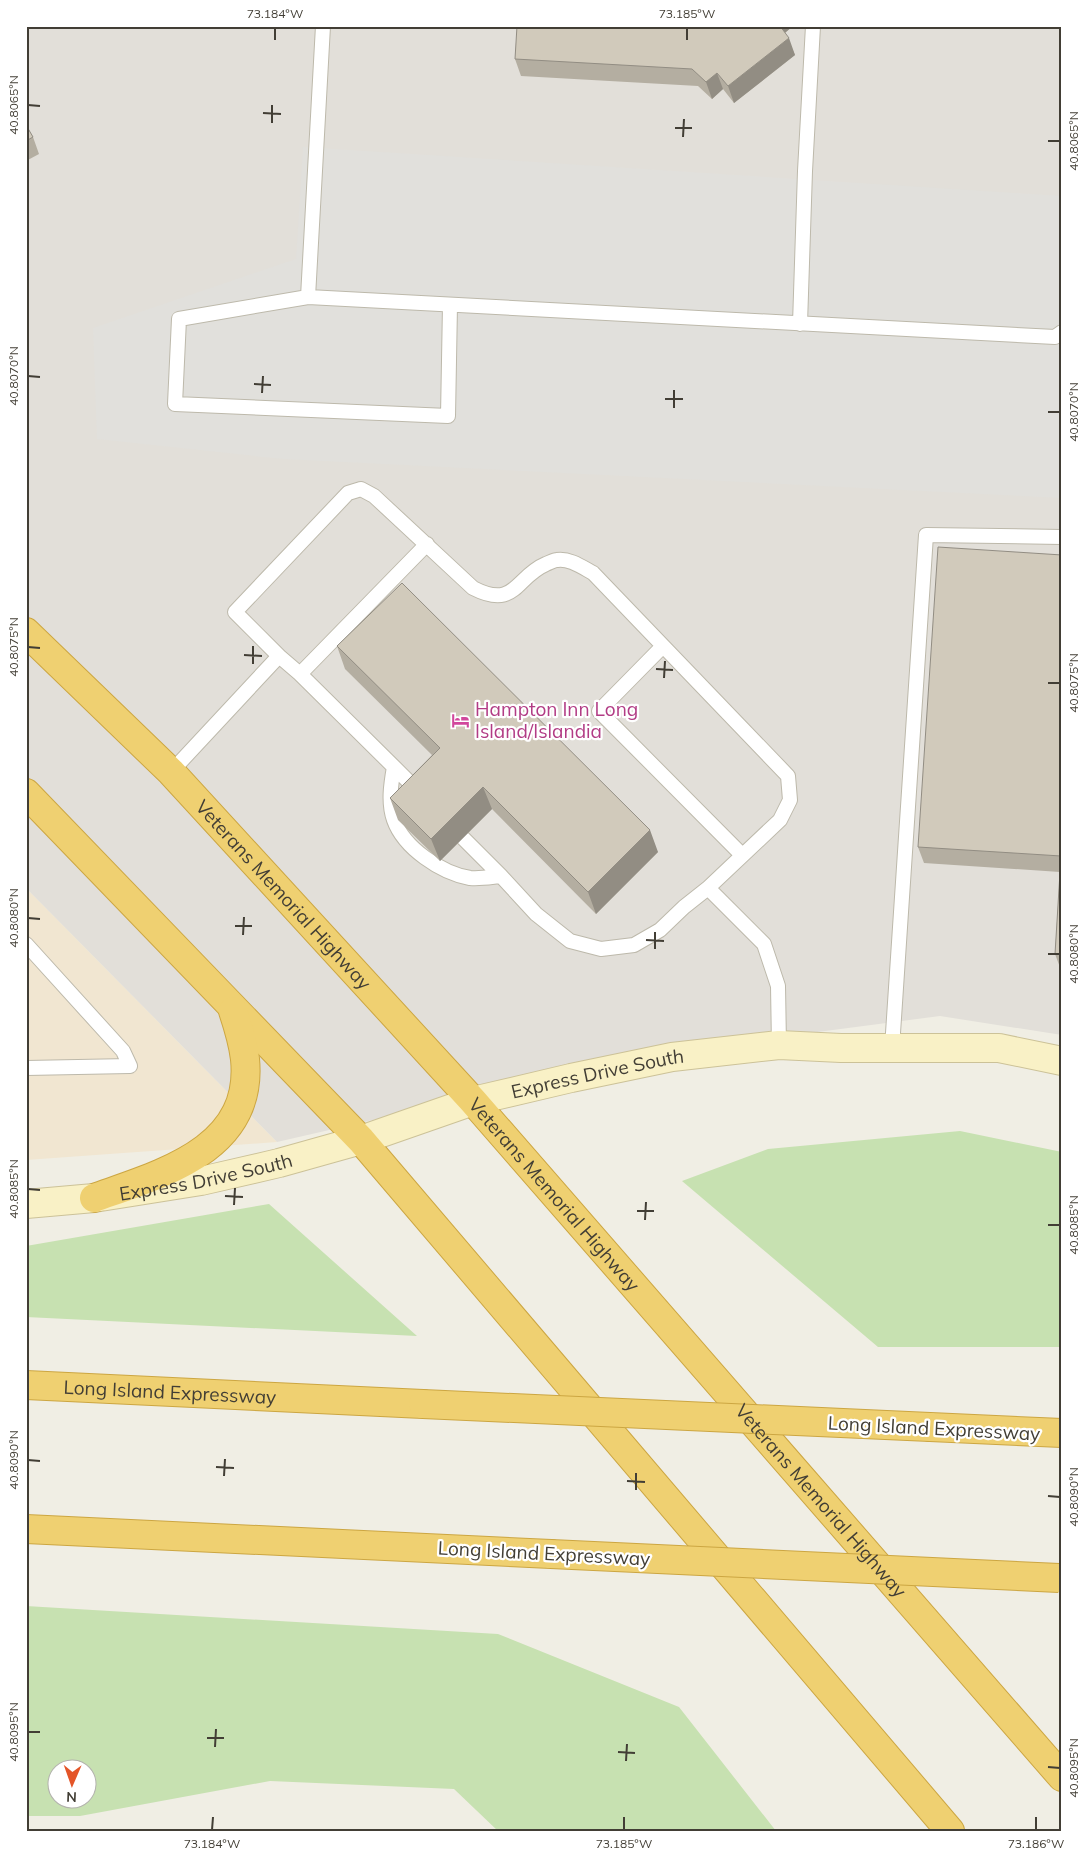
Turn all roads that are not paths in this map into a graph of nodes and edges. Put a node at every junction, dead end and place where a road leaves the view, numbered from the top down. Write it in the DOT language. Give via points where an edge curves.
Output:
graph roads {
  1 [pos="323,26"];
  2 [pos="813,26"];
  3 [pos="308,297"];
  4 [pos="450,305"];
  5 [pos="800,324"];
  6 [pos="1062,332"];
  7 [pos="1062,537"];
  8 [pos="427,544"];
  9 [pos="26,632"];
  10 [pos="663,646"];
  11 [pos="279,656"];
  12 [pos="300,674"];
  13 [pos="394,767"];
  14 [pos="171,772"];
  15 [pos="26,793"];
  16 [pos="422,796"];
  17 [pos="463,838"];
  18 [pos="742,855"];
  19 [pos="501,876"];
  20 [pos="708,888"];
  21 [pos="26,944"];
  22 [pos="232,1007"];
  23 [pos="779,1045"];
  24 [pos="892,1048"];
  25 [pos="1062,1060"];
  26 [pos="26,1068"];
  27 [pos="473,1102"];
  28 [pos="361,1140"];
  29 [pos="94,1198"];
  30 [pos="26,1204"];
  31 [pos="26,1385"];
  32 [pos="1062,1433"];
  33 [pos="26,1529"];
  34 [pos="1060,1578"];
  35 [pos="1062,1777"];
  36 [pos="950,1831"];
  1 -- 3 [label="lane"];
  2 -- 5 [label="lane"];
  3 -- 4 [label="lane"];
  3 -- 4 [label="lane" via="179,319 175,404 448,416"];
  4 -- 5 [label="lane"];
  5 -- 6 [label="lane" via="1056,337"];
  7 -- 24 [label="lane" via="926,534"];
  8 -- 10 [label="lane" via="473,588 486,594 502,596 518,588 536,568 557,560 576,564 592,573"];
  8 -- 11 [label="lane" via="374,496 361,489 348,493 235,612"];
  8 -- 12 [label="lane"];
  9 -- 14 [label="highway, Veterans Memorial Highway"];
  10 -- 18 [label="lane" via="788,776 790,800 780,820"];
  10 -- 18 [label="lane" via="599,711"];
  11 -- 12 [label="lane"];
  11 -- 14 [label="lane"];
  12 -- 13 [label="lane"];
  13 -- 16 [label="lane"];
  13 -- 19 [label="lane" via="390,792 394,820 411,847 440,868 463,876"];
  14 -- 27 [label="highway, Veterans Memorial Highway"];
  15 -- 22 [label="highway"];
  17 -- 19 [label="lane"];
  18 -- 20 [label="lane"];
  19 -- 20 [label="lane" via="536,914 570,941 601,949 634,945 660,930"];
  20 -- 23 [label="lane" via="764,944 778,986"];
  21 -- 26 [label="lane" via="123,1051 130,1066"];
  22 -- 28 [label="highway"];
  22 -- 29 [label="highway" via="245,1060 244,1091 234,1117 216,1140 193,1158 161,1174"];
  23 -- 24 [label="main road, Express Drive South"];
  23 -- 27 [label="main road, Express Drive South" via="672,1057"];
  24 -- 25 [label="main road, Express Drive South" via="999,1048"];
  27 -- 28 [label="main road, Express Drive South"];
  27 -- 35 [label="highway, Veterans Memorial Highway"];
  28 -- 29 [label="main road, Express Drive South" via="201,1181"];
  28 -- 36 [label="highway"];
  29 -- 30 [label="main road, Express Drive South"];
  31 -- 32 [label="highway, Long Island Expressway, bridge"];
  33 -- 34 [label="highway, Long Island Expressway, bridge"];
}
